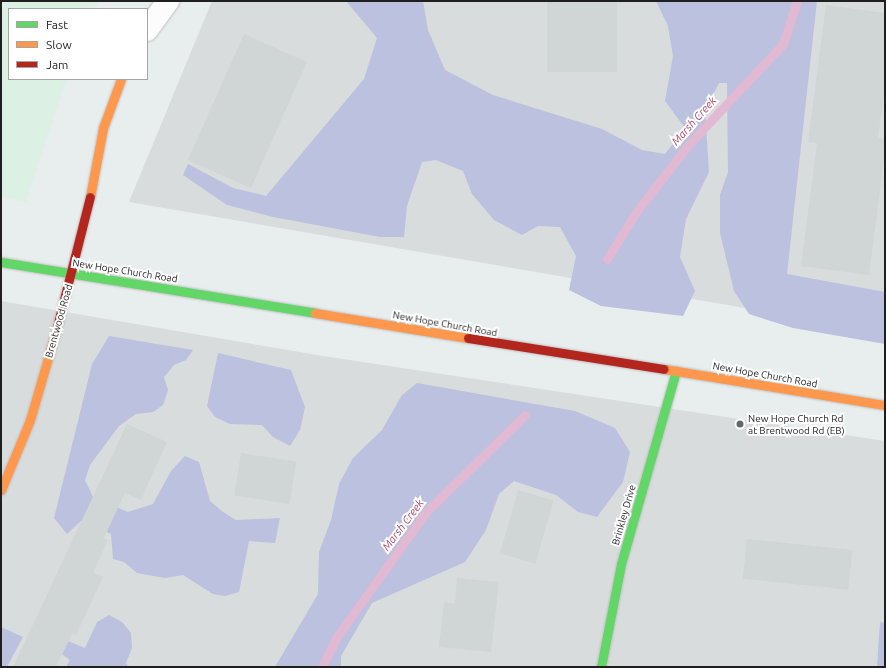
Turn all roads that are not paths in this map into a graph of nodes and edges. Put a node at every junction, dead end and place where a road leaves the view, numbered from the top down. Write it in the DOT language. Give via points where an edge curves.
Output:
graph roads {
  1 [pos="168,1"];
  2 [pos="148,29"];
  3 [pos="121,80"];
  4 [pos="1,262"];
  5 [pos="72,275"];
  6 [pos="676,371"];
  7 [pos="885,405"];
  8 [pos="1,490"];
  9 [pos="600,667"];
  1 -- 2 [label="street"];
  3 -- 5 [label="main road, Brentwood Road" via="103,128"];
  4 -- 5 [label="main road, New Hope Church Road"];
  5 -- 6 [label="main road, New Hope Church Road"];
  5 -- 8 [label="main road, Brentwood Road" via="30,420"];
  6 -- 7 [label="main road, New Hope Church Road"];
  6 -- 9 [label="main road, Brinkley Drive" via="621,564"];
}
